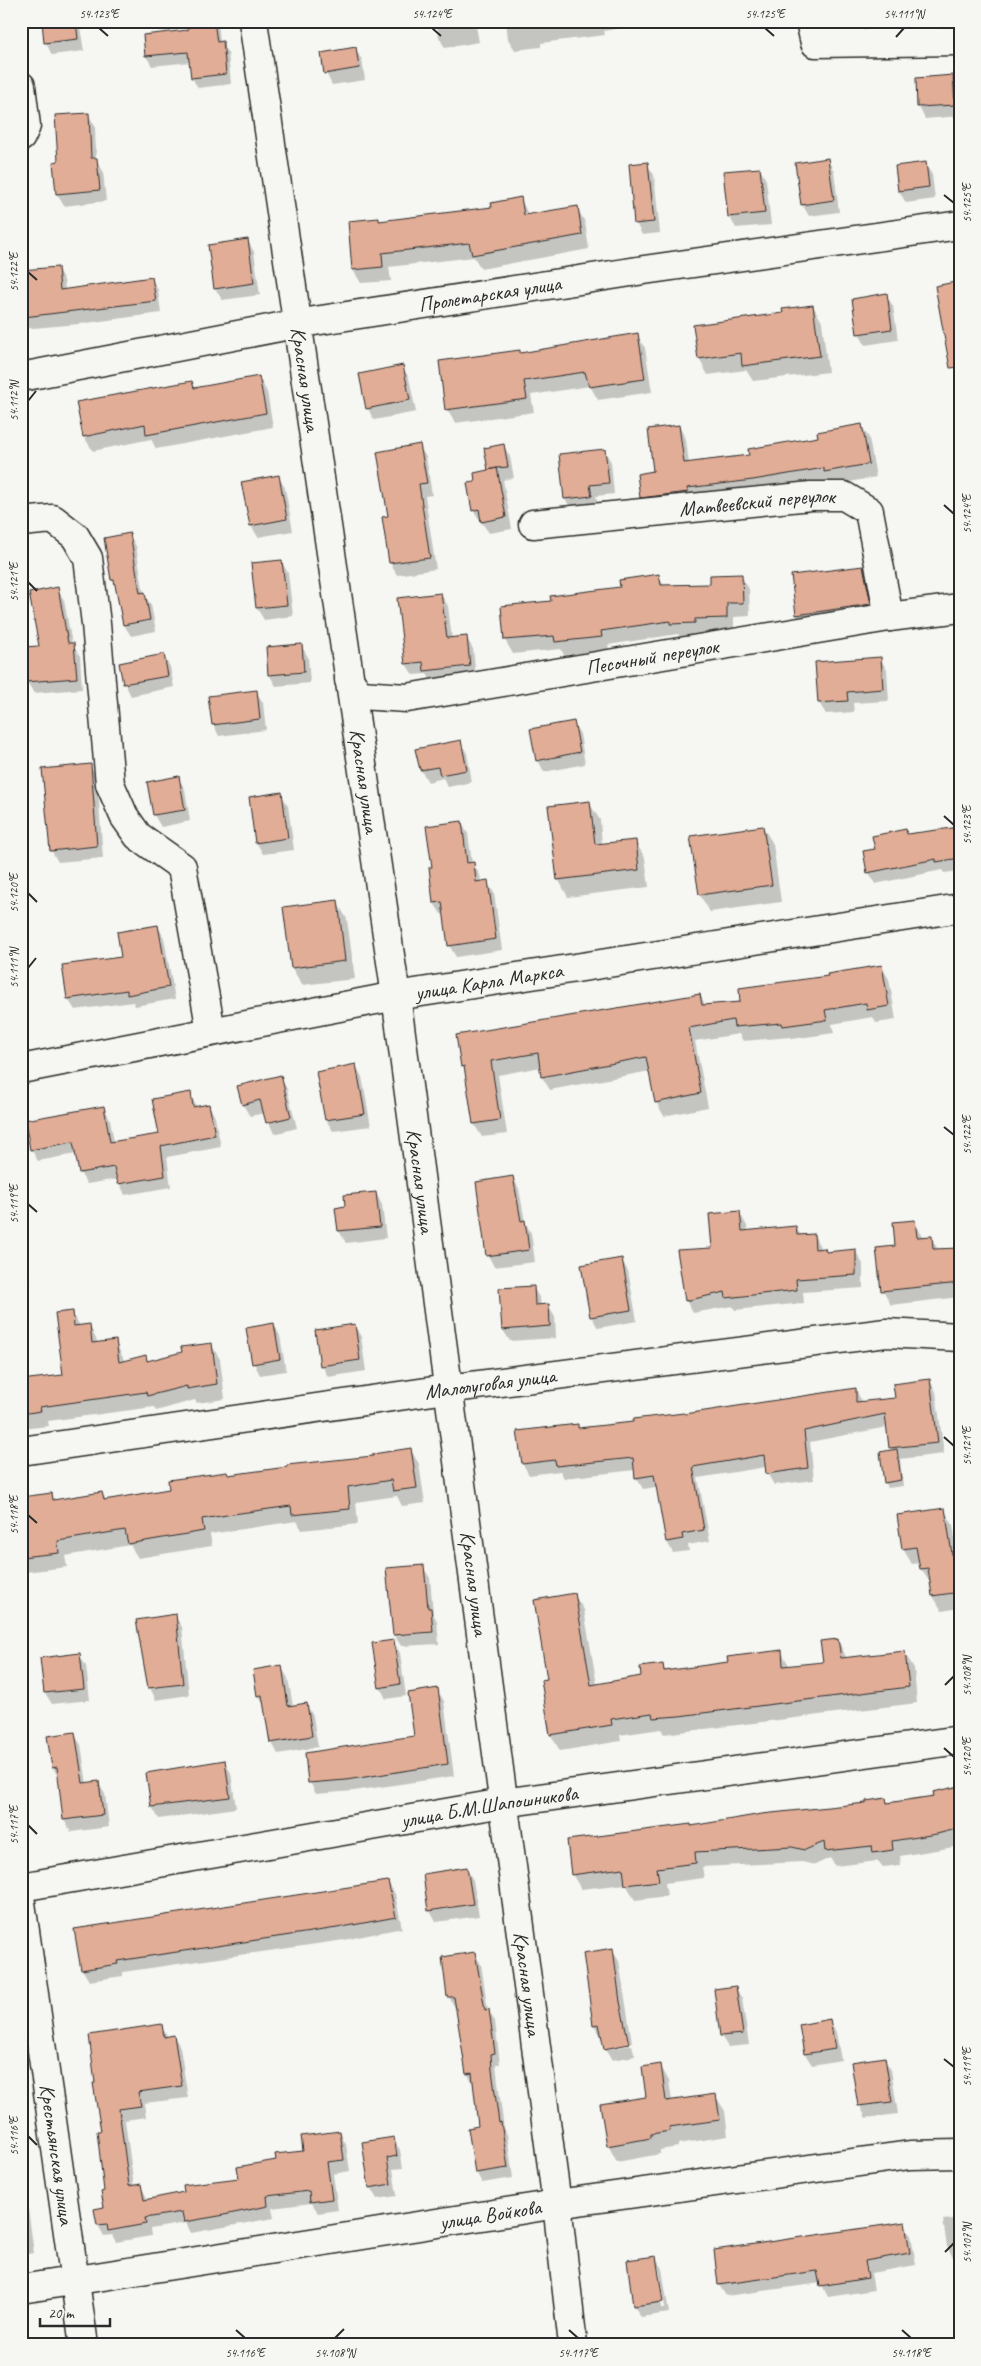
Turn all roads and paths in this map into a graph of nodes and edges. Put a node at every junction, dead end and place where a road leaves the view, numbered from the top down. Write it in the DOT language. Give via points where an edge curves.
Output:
graph roads {
  1 [pos="253,21"];
  2 [pos="810,21"];
  3 [pos="960,42"];
  4 [pos="21,86"];
  5 [pos="21,137"];
  6 [pos="960,224"];
  7 [pos="296,324"];
  8 [pos="21,377"];
  9 [pos="21,522"];
  10 [pos="533,524"];
  11 [pos="960,608"];
  12 [pos="889,617"];
  13 [pos="350,680"];
  14 [pos="960,908"];
  15 [pos="396,996"];
  16 [pos="211,1031"];
  17 [pos="21,1068"];
  18 [pos="959,1341"];
  19 [pos="447,1389"];
  20 [pos="21,1451"];
  21 [pos="960,1740"];
  22 [pos="503,1803"];
  23 [pos="21,1887"];
  24 [pos="21,1903"];
  25 [pos="960,2154"];
  26 [pos="557,2204"];
  27 [pos="74,2281"];
  28 [pos="21,2289"];
  29 [pos="84,2345"];
  30 [pos="573,2345"];
  1 -- 7 [label="street, Красная улица"];
  2 -- 3 [label="street" via="815,43"];
  4 -- 5 [label="street" via="26,126"];
  6 -- 7 [label="street, Пролетарская улица"];
  7 -- 8 [label="street, Пролетарская улица"];
  7 -- 13 [label="street, Красная улица"];
  9 -- 16 [label="street" via="53,519 75,536 88,558 110,784 124,816 138,836 182,867"];
  10 -- 12 [label="street, Матвеевский переулок" via="811,496 844,496 869,511"];
  11 -- 12 [label="street, Песочный переулок"];
  12 -- 13 [label="street, Песочный переулок" via="407,698 360,695"];
  13 -- 15 [label="street, Красная улица"];
  14 -- 15 [label="street, улица Карла Маркса"];
  15 -- 16 [label="street, улица Карла Маркса"];
  15 -- 19 [label="street, Красная улица"];
  16 -- 17 [label="street, улица Карла Маркса"];
  18 -- 19 [label="street, Малолуговая улица" via="886,1333"];
  19 -- 20 [label="street, Малолуговая улица"];
  19 -- 22 [label="street, Красная улица"];
  21 -- 22 [label="street, улица Б.М.Шапошникова"];
  22 -- 23 [label="street, улица Б.М.Шапошникова"];
  22 -- 26 [label="street, Красная улица"];
  24 -- 27 [label="street, Крестьянская улица"];
  25 -- 26 [label="street, улица Войкова" via="910,2156"];
  26 -- 27 [label="street, улица Войкова"];
  26 -- 30 [label="street, Красная улица"];
  27 -- 28 [label="street, улица Войкова"];
  27 -- 29 [label="street, Крестьянская улица"];
}
